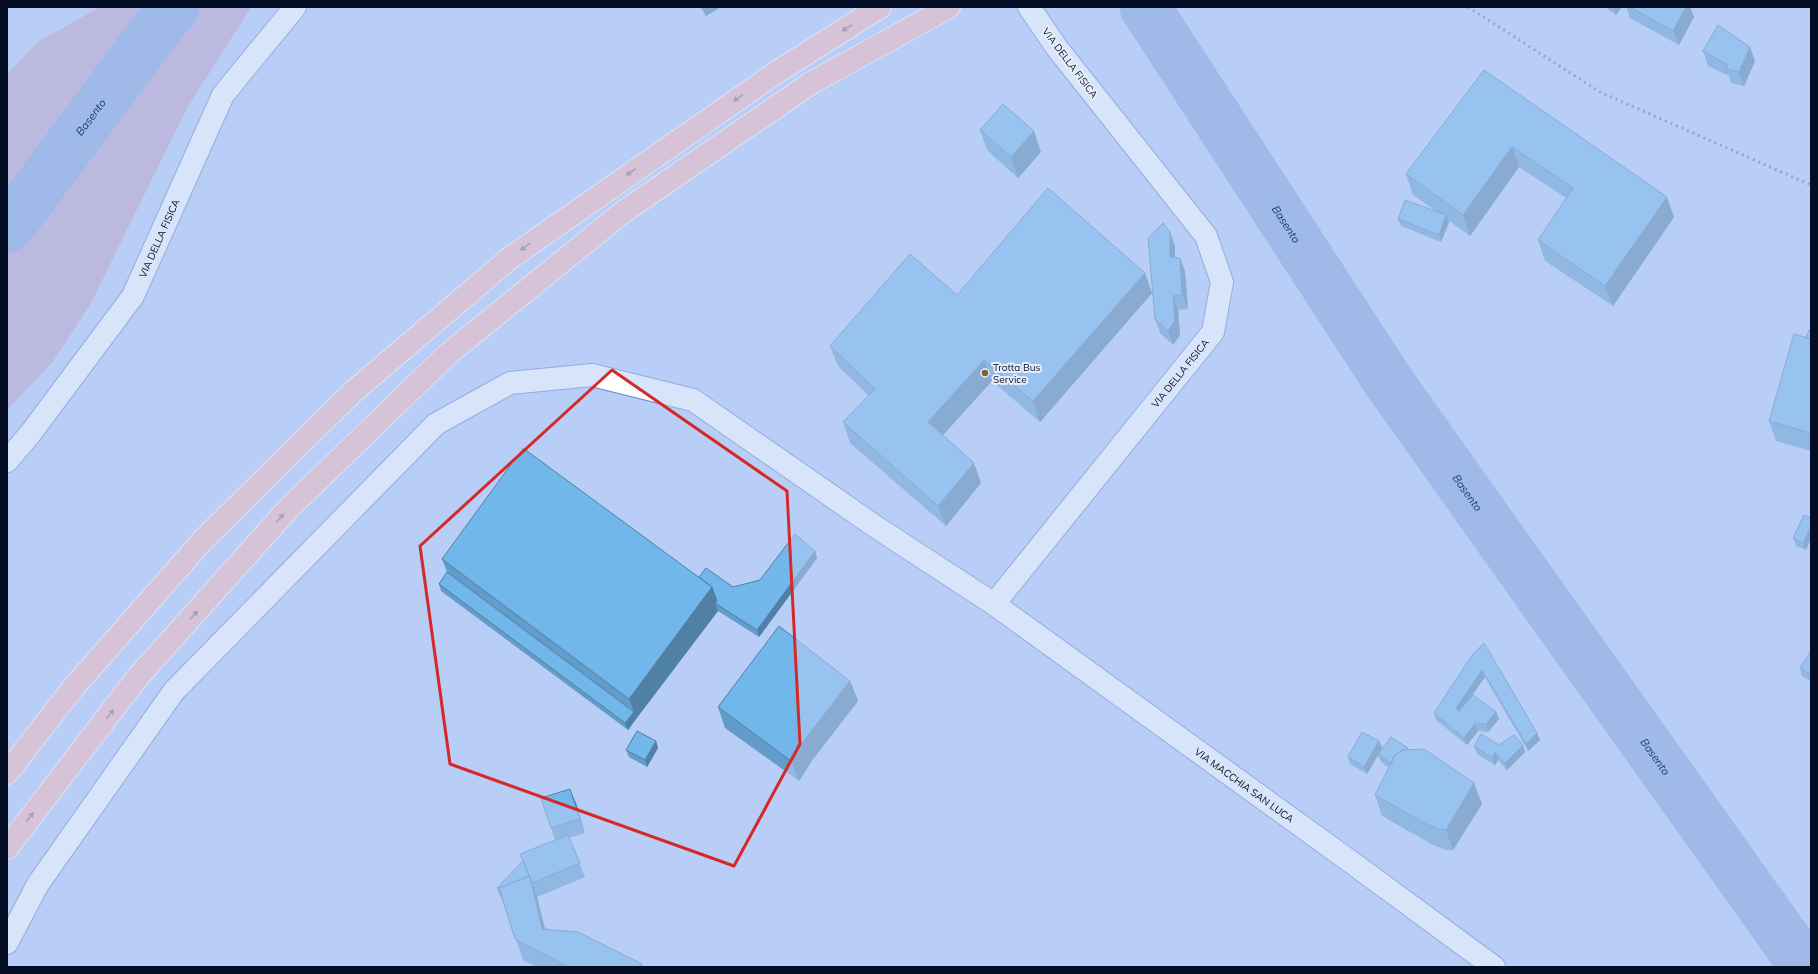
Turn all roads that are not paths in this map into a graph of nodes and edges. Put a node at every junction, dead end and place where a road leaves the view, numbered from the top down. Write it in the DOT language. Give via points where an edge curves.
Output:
graph roads {
  1 [pos="295,7"];
  2 [pos="880,7"];
  3 [pos="948,7"];
  4 [pos="1029,7"];
  5 [pos="7,461"];
  6 [pos="994,604"];
  7 [pos="7,773"];
  8 [pos="7,848"];
  9 [pos="7,943"];
  10 [pos="1494,967"];
  1 -- 5 [label="street, VIA DELLA FISICA" via="223,94 133,296"];
  2 -- 7 [label="highway, one-way" via="777,72 510,258 354,391 203,540 73,688"];
  8 -- 3 [label="highway, one-way" via="137,678 288,509 448,354 623,212 811,83"];
  4 -- 6 [label="street, VIA DELLA FISICA" via="1057,48 1206,236 1222,282 1212,332"];
  6 -- 9 [label="street, VIA MACCHIA SAN LUCA" via="876,527 693,400 592,375 510,383 436,424 174,691 38,884"];
  6 -- 10 [label="street, VIA MACCHIA SAN LUCA"];
}
